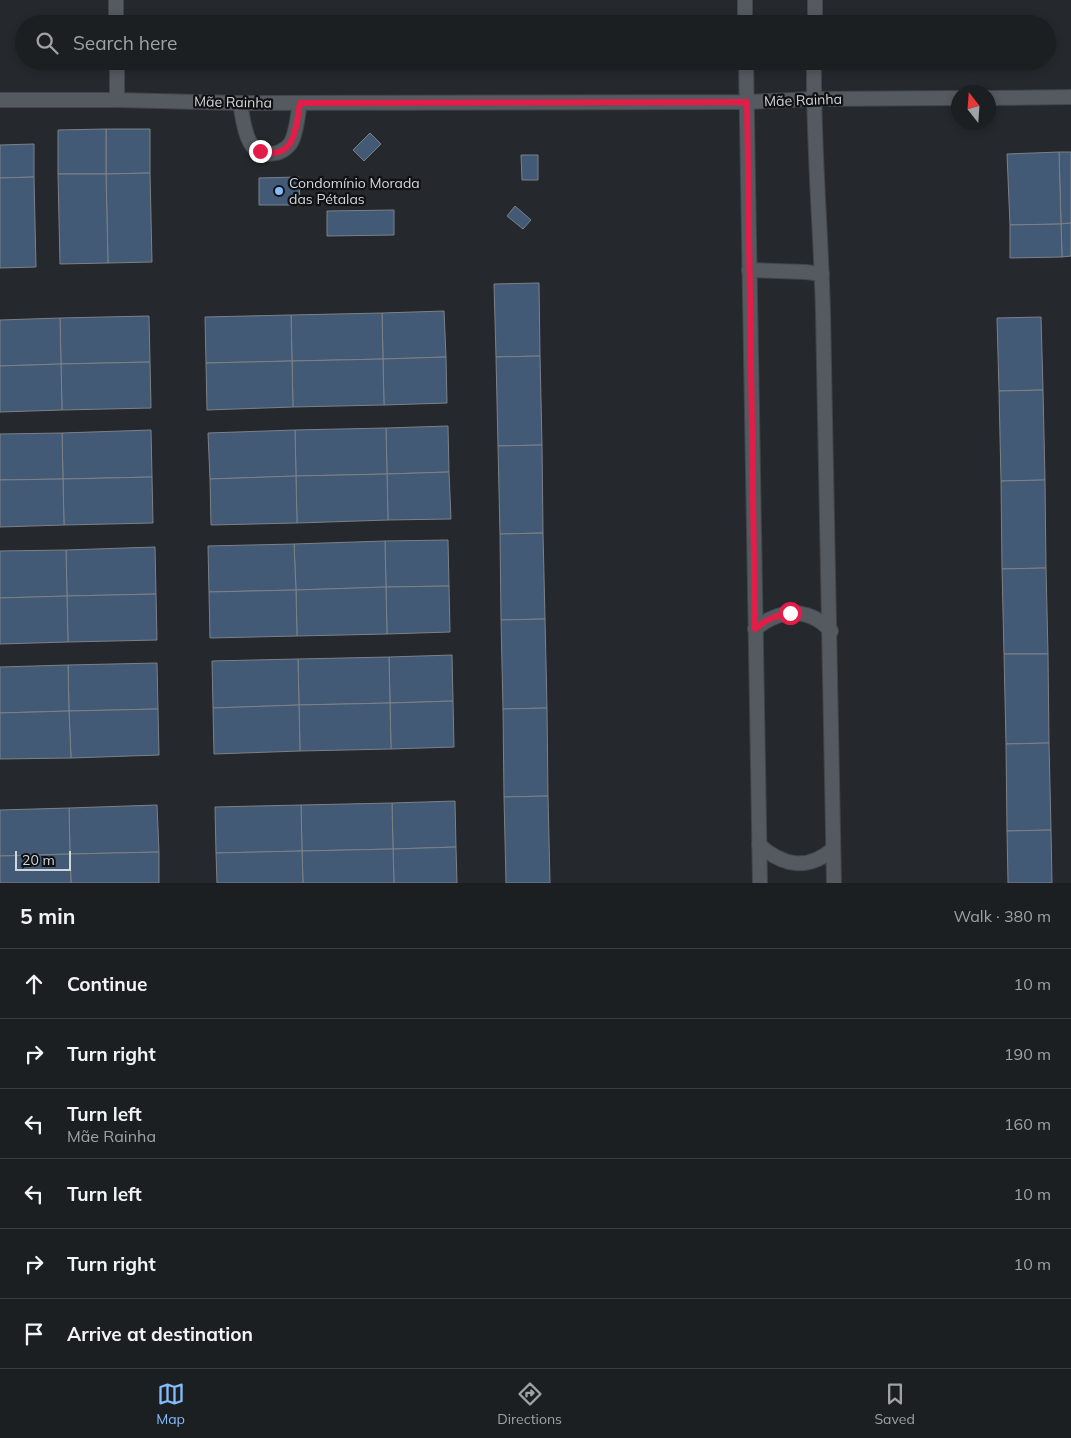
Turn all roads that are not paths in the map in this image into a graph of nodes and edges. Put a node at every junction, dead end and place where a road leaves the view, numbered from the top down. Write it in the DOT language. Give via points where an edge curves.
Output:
graph roads {
  1 [pos="116,0"];
  2 [pos="745,0"];
  3 [pos="815,0"];
  4 [pos="116,15"];
  5 [pos="745,15"];
  6 [pos="815,15"];
  7 [pos="116,70"];
  8 [pos="746,70"];
  9 [pos="814,70"];
  10 [pos="1071,97"];
  11 [pos="951,98"];
  12 [pos="996,98"];
  13 [pos="813,99"];
  14 [pos="0,100"];
  15 [pos="117,100"];
  16 [pos="747,102"];
  17 [pos="240,103"];
  18 [pos="300,103"];
  19 [pos="749,270"];
  20 [pos="822,274"];
  21 [pos="755,629"];
  22 [pos="830,631"];
  23 [pos="759,844"];
  24 [pos="833,849"];
  25 [pos="760,883"];
  26 [pos="834,883"];
  1 -- 4 [label="street"];
  2 -- 5 [label="street"];
  3 -- 6 [label="street"];
  7 -- 15 [label="street"];
  8 -- 16 [label="street"];
  9 -- 13 [label="street"];
  10 -- 12 [label="street"];
  11 -- 13 [label="street, Mãe Rainha"];
  13 -- 16 [label="street, Mãe Rainha"];
  13 -- 20 [label="street"];
  14 -- 15 [label="street, Mãe Rainha"];
  15 -- 17 [label="street, Mãe Rainha"];
  16 -- 18 [label="street, Mãe Rainha"];
  16 -- 19 [label="street"];
  17 -- 18 [label="street, Mãe Rainha"];
  17 -- 18 [label="street" via="249,142 254,148 273,154 291,143"];
  19 -- 20 [label="street"];
  19 -- 21 [label="street"];
  20 -- 22 [label="street"];
  21 -- 22 [label="street" via="777,615 790,613 805,614 819,620"];
  21 -- 23 [label="street"];
  22 -- 24 [label="street"];
  23 -- 24 [label="street" via="770,854 798,864 824,857"];
  23 -- 25 [label="street"];
  24 -- 26 [label="street"];
}
